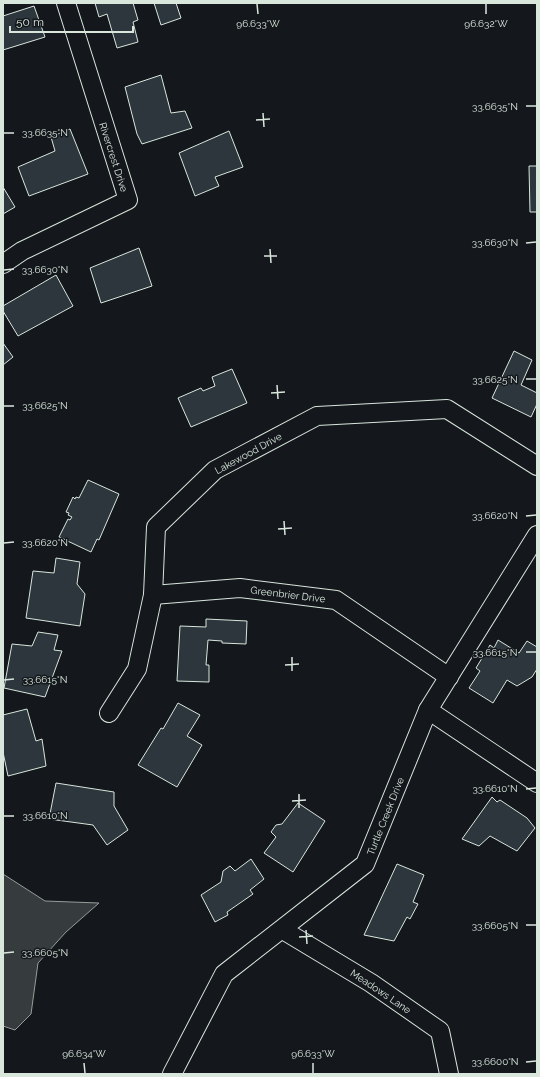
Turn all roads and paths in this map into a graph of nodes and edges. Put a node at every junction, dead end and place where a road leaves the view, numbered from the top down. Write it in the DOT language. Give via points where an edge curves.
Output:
graph roads {
  1 [pos="66,3"];
  2 [pos="3,264"];
  3 [pos="537,466"];
  4 [pos="537,535"];
  5 [pos="153,595"];
  6 [pos="448,677"];
  7 [pos="428,710"];
  8 [pos="108,713"];
  9 [pos="537,783"];
  10 [pos="283,930"];
  11 [pos="172,1074"];
  12 [pos="449,1074"];
  1 -- 2 [label="street, Rivercrest Drive" via="128,200 22,251"];
  3 -- 5 [label="street, Lakewood Drive" via="447,409 317,416 215,470 156,527"];
  4 -- 6 [label="street, Turtle Creek Drive"];
  5 -- 6 [label="street, Greenbrier Drive" via="240,588 336,600"];
  5 -- 8 [label="street, Lakewood Drive" via="137,669"];
  6 -- 7 [label="street, Turtle Creek Drive"];
  7 -- 9 [label="street"];
  7 -- 10 [label="street, Turtle Creek Drive" via="365,864"];
  10 -- 11 [label="street, Turtle Creek Drive" via="224,974"];
  10 -- 12 [label="street, Meadows Lane" via="371,983 440,1031"];
}
